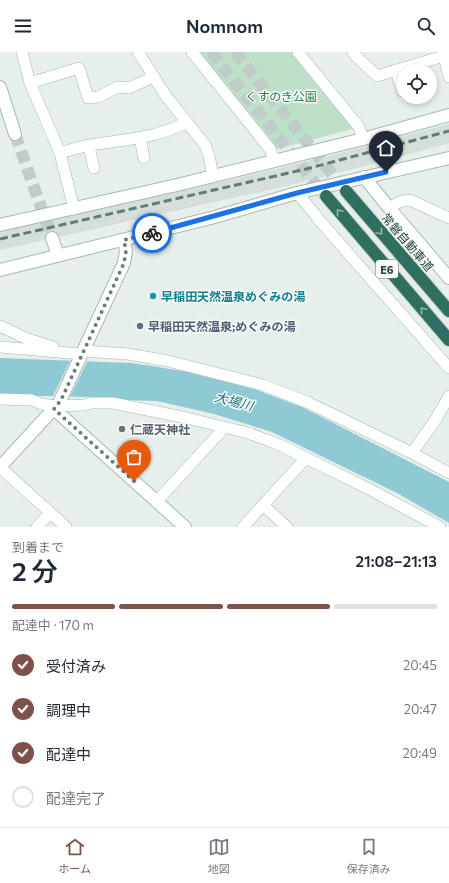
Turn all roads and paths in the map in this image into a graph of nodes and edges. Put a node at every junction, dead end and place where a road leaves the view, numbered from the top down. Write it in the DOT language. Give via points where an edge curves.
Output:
graph roads {
  1 [pos="22,52"];
  2 [pos="138,52"];
  3 [pos="192,52"];
  4 [pos="298,52"];
  5 [pos="353,52"];
  6 [pos="446,54"];
  7 [pos="396,70"];
  8 [pos="397,74"];
  9 [pos="153,77"];
  10 [pos="449,77"];
  11 [pos="30,83"];
  12 [pos="0,87"];
  13 [pos="449,115"];
  14 [pos="186,122"];
  15 [pos="15,134"];
  16 [pos="140,138"];
  17 [pos="363,139"];
  18 [pos="89,146"];
  19 [pos="60,153"];
  20 [pos="144,158"];
  21 [pos="449,158"];
  22 [pos="274,161"];
  23 [pos="94,168"];
  24 [pos="213,176"];
  25 [pos="364,177"];
  26 [pos="346,191"];
  27 [pos="297,193"];
  28 [pos="326,196"];
  29 [pos="74,209"];
  30 [pos="390,209"];
  31 [pos="449,218"];
  32 [pos="0,225"];
  33 [pos="52,238"];
  34 [pos="124,240"];
  35 [pos="58,255"];
  36 [pos="0,270"];
  37 [pos="449,278"];
  38 [pos="449,311"];
  39 [pos="0,326"];
  40 [pos="449,340"];
  41 [pos="0,347"];
  42 [pos="63,352"];
  43 [pos="83,354"];
  44 [pos="449,368"];
  45 [pos="449,396"];
  46 [pos="0,399"];
  47 [pos="57,405"];
  48 [pos="224,428"];
  49 [pos="412,453"];
  50 [pos="306,458"];
  51 [pos="0,467"];
  52 [pos="449,473"];
  53 [pos="157,501"];
  54 [pos="263,505"];
  55 [pos="50,513"];
  56 [pos="37,527"];
  57 [pos="66,527"];
  58 [pos="185,527"];
  59 [pos="243,527"];
  60 [pos="286,527"];
  61 [pos="440,527"];
  1 -- 11 [label="street"];
  2 -- 9 [label="street"];
  3 -- 22 [label="street" via="270,149"];
  4 -- 17 [label="street" via="359,127"];
  5 -- 7 [label="street" via="377,76"];
  6 -- 7 [label="street"];
  6 -- 10 [label="street"];
  7 -- 8 [label="street"];
  9 -- 11 [label="street" via="129,88 118,87 98,97 88,98 79,68"];
  9 -- 14 [label="street"];
  11 -- 19 [label="street"];
  12 -- 15 [label="street"];
  13 -- 17 [label="street"];
  14 -- 16 [label="street"];
  14 -- 24 [label="street" via="205,145"];
  16 -- 18 [label="street"];
  16 -- 20 [label="street"];
  17 -- 22 [label="street"];
  18 -- 19 [label="street"];
  18 -- 23 [label="street"];
  19 -- 29 [label="street"];
  21 -- 25 [label="street"];
  22 -- 24 [label="street"];
  24 -- 29 [label="street"];
  25 -- 27 [label="street"];
  25 -- 30 [label="street"];
  26 -- 38 [label="highway, 常磐自動車道 / E6, one-way"];
  27 -- 34 [label="street"];
  27 -- 44 [label="street" via="362,271"];
  40 -- 28 [label="highway, E6, one-way"];
  29 -- 32 [label="street"];
  30 -- 31 [label="street" via="396,203 410,200"];
  30 -- 37 [label="street"];
  33 -- 35 [label="street"];
  34 -- 35 [label="street"];
  34 -- 43 [label="street" via="124,263"];
  35 -- 36 [label="street"];
  39 -- 42 [label="street"];
  41 -- 42 [label="street"];
  42 -- 43 [label="street"];
  43 -- 47 [label="street"];
  43 -- 49 [label="street" via="128,354 263,385 307,402"];
  45 -- 49 [label="street"];
  46 -- 47 [label="street" via="32,400 41,404"];
  47 -- 48 [label="street" via="113,403"];
  47 -- 51 [label="street"];
  47 -- 53 [label="street"];
  48 -- 50 [label="street" via="248,433"];
  48 -- 53 [label="street"];
  49 -- 52 [label="street"];
  50 -- 54 [label="street"];
  50 -- 61 [label="street"];
  51 -- 55 [label="street"];
  53 -- 58 [label="street"];
  54 -- 59 [label="street"];
  54 -- 60 [label="street"];
  55 -- 56 [label="street"];
  55 -- 57 [label="street"];
}
